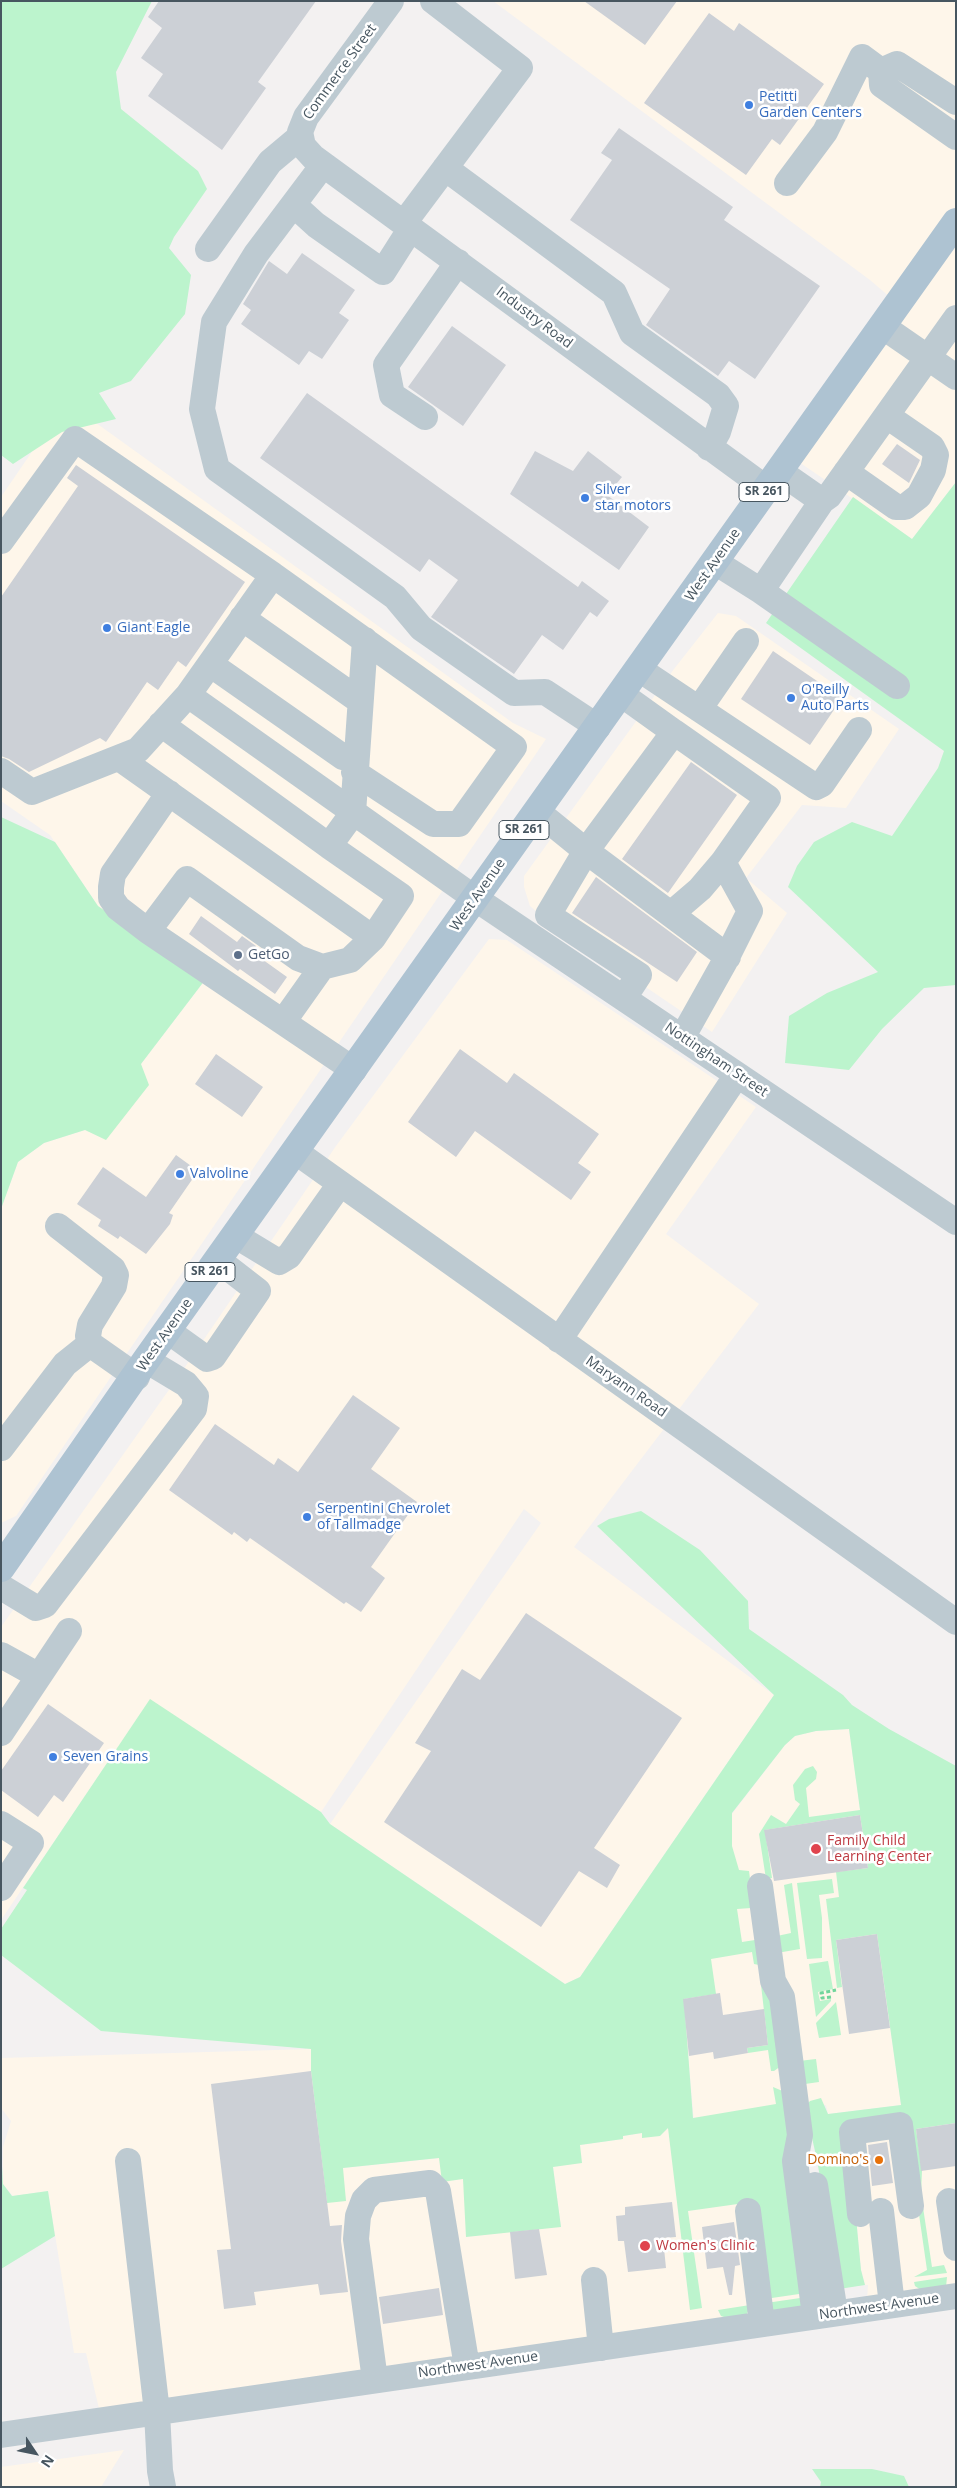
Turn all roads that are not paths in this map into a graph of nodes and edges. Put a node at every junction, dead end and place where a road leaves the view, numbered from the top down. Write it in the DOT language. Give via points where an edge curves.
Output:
graph roads {
  1 [pos="392,1"];
  2 [pos="433,1"];
  3 [pos="880,71"];
  4 [pos="956,102"];
  5 [pos="956,137"];
  6 [pos="302,141"];
  7 [pos="323,165"];
  8 [pos="445,168"];
  9 [pos="787,183"];
  10 [pos="294,204"];
  11 [pos="956,222"];
  12 [pos="408,226"];
  13 [pos="208,249"];
  14 [pos="458,262"];
  15 [pos="956,318"];
  16 [pos="882,326"];
  17 [pos="929,358"];
  18 [pos="956,377"];
  19 [pos="887,416"];
  20 [pos="425,417"];
  21 [pos="709,448"];
  22 [pos="846,472"];
  23 [pos="773,480"];
  24 [pos="822,501"];
  25 [pos="1,541"];
  26 [pos="715,562"];
  27 [pos="273,575"];
  28 [pos="761,591"];
  29 [pos="242,618"];
  30 [pos="364,640"];
  31 [pos="746,641"];
  32 [pos="210,664"];
  33 [pos="639,669"];
  34 [pos="897,686"];
  35 [pos="621,694"];
  36 [pos="188,695"];
  37 [pos="360,701"];
  38 [pos="698,709"];
  39 [pos="161,724"];
  40 [pos="598,727"];
  41 [pos="859,730"];
  42 [pos="674,732"];
  43 [pos="119,758"];
  44 [pos="355,766"];
  45 [pos="1,771"];
  46 [pos="169,793"];
  47 [pos="538,812"];
  48 [pos="354,813"];
  49 [pos="329,846"];
  50 [pos="586,851"];
  51 [pos="723,862"];
  52 [pos="476,899"];
  53 [pos="672,913"];
  54 [pos="148,931"];
  55 [pos="373,938"];
  56 [pos="728,957"];
  57 [pos="322,967"];
  58 [pos="624,998"];
  59 [pos="284,1022"];
  60 [pos="682,1038"];
  61 [pos="354,1070"];
  62 [pos="738,1075"];
  63 [pos="296,1152"];
  64 [pos="340,1184"];
  65 [pos="956,1222"];
  66 [pos="58,1226"];
  67 [pos="236,1236"];
  68 [pos="218,1260"];
  69 [pos="168,1330"];
  70 [pos="559,1340"];
  71 [pos="90,1344"];
  72 [pos="142,1368"];
  73 [pos="1,1448"];
  74 [pos="4,1557"];
  75 [pos="1,1587"];
  76 [pos="956,1622"];
  77 [pos="69,1631"];
  78 [pos="1,1655"];
  79 [pos="39,1676"];
  80 [pos="1,1733"];
  81 [pos="1,1824"];
  82 [pos="760,1886"];
  83 [pos="1,1888"];
  84 [pos="128,2162"];
  85 [pos="949,2200"];
  86 [pos="911,2206"];
  87 [pos="748,2211"];
  88 [pos="956,2248"];
  89 [pos="594,2280"];
  90 [pos="956,2296"];
  91 [pos="892,2305"];
  92 [pos="825,2315"];
  93 [pos="762,2324"];
  94 [pos="601,2348"];
  95 [pos="467,2367"];
  96 [pos="375,2380"];
  97 [pos="157,2412"];
  98 [pos="1,2435"];
  99 [pos="163,2487"];
  1 -- 6 [label="street, Commerce Street" via="306,117 300,132"];
  2 -- 8 [label="street" via="520,68"];
  3 -- 4 [label="street" via="897,64"];
  3 -- 5 [label="street" via="882,85"];
  3 -- 9 [label="street" via="862,57 825,132"];
  6 -- 7 [label="street, Industry Road"];
  6 -- 13 [label="street" via="270,162"];
  7 -- 10 [label="street"];
  7 -- 12 [label="street, Industry Road"];
  8 -- 12 [label="street"];
  8 -- 21 [label="street" via="614,293 632,333 718,395 726,406"];
  10 -- 12 [label="street" via="316,225 383,272"];
  10 -- 40 [label="street" via="256,254 214,322 202,409 217,469 395,597 421,628 514,693 545,692"];
  11 -- 16 [label="main road, West Avenue / SR 261"];
  12 -- 14 [label="street, Industry Road"];
  14 -- 20 [label="street" via="386,366 392,395"];
  14 -- 21 [label="street, Industry Road"];
  15 -- 17 [label="street"];
  16 -- 17 [label="street"];
  16 -- 23 [label="main road, West Avenue / SR 261"];
  17 -- 18 [label="street"];
  17 -- 19 [label="street"];
  19 -- 22 [label="street"];
  19 -- 22 [label="street" via="932,447 936,455 933,470 919,496 905,506 896,507"];
  21 -- 23 [label="street, Industry Road"];
  22 -- 24 [label="street"];
  23 -- 24 [label="street, Industry Road"];
  23 -- 26 [label="main road, West Avenue / SR 261"];
  24 -- 28 [label="street"];
  25 -- 27 [label="street" via="75,439"];
  26 -- 28 [label="street"];
  26 -- 33 [label="main road, West Avenue / SR 261"];
  27 -- 29 [label="street"];
  27 -- 30 [label="street"];
  28 -- 34 [label="street"];
  29 -- 32 [label="street"];
  29 -- 37 [label="street"];
  30 -- 37 [label="street"];
  30 -- 44 [label="street" via="514,746 459,824 433,824"];
  31 -- 38 [label="street"];
  32 -- 36 [label="street"];
  32 -- 44 [label="street"];
  33 -- 35 [label="main road, West Avenue / SR 261"];
  33 -- 38 [label="street"];
  35 -- 40 [label="main road, West Avenue / SR 261"];
  35 -- 42 [label="street"];
  36 -- 39 [label="street"];
  36 -- 48 [label="street, Nottingham Street"];
  37 -- 44 [label="street"];
  38 -- 41 [label="street" via="816,787 822,784"];
  39 -- 43 [label="street" via="138,750"];
  39 -- 49 [label="street"];
  40 -- 47 [label="main road, West Avenue / SR 261"];
  42 -- 50 [label="street"];
  42 -- 51 [label="street" via="768,798"];
  43 -- 45 [label="street" via="32,792"];
  43 -- 46 [label="street"];
  44 -- 48 [label="street"];
  46 -- 54 [label="street" via="113,874 111,887 111,898 118,908"];
  46 -- 55 [label="street"];
  47 -- 50 [label="street"];
  47 -- 52 [label="main road, West Avenue / SR 261"];
  48 -- 49 [label="street"];
  48 -- 52 [label="street, Nottingham Street"];
  49 -- 55 [label="street" via="401,896"];
  50 -- 53 [label="street"];
  50 -- 58 [label="street" via="548,915 639,975"];
  51 -- 53 [label="street" via="700,889"];
  51 -- 56 [label="street" via="750,912"];
  52 -- 58 [label="street, Nottingham Street"];
  52 -- 61 [label="main road, West Avenue / SR 261"];
  53 -- 56 [label="street"];
  54 -- 57 [label="street" via="187,878 298,958"];
  54 -- 59 [label="street"];
  55 -- 57 [label="street" via="350,960"];
  56 -- 60 [label="street"];
  57 -- 59 [label="street"];
  58 -- 60 [label="street, Nottingham Street"];
  59 -- 61 [label="street"];
  60 -- 62 [label="street, Nottingham Street"];
  61 -- 63 [label="main road, West Avenue / SR 261"];
  62 -- 65 [label="street, Nottingham Street"];
  62 -- 70 [label="street"];
  63 -- 64 [label="street, Maryann Road"];
  63 -- 67 [label="main road, West Avenue / SR 261"];
  64 -- 67 [label="street" via="289,1256 279,1262"];
  64 -- 70 [label="street, Maryann Road"];
  66 -- 71 [label="street" via="113,1269 116,1275 114,1286 90,1325"];
  67 -- 68 [label="main road, West Avenue / SR 261"];
  68 -- 69 [label="main road, West Avenue / SR 261"];
  68 -- 69 [label="street" via="258,1291 213,1358 207,1359"];
  69 -- 72 [label="main road, West Avenue / SR 261"];
  70 -- 76 [label="street, Maryann Road"];
  71 -- 72 [label="street"];
  71 -- 73 [label="street" via="65,1364"];
  72 -- 74 [label="main road, West Avenue / SR 261"];
  72 -- 75 [label="street" via="186,1384 196,1396 194,1409 45,1605 36,1608"];
  77 -- 79 [label="street"];
  78 -- 79 [label="street"];
  79 -- 80 [label="street"];
  81 -- 83 [label="street" via="31,1843"];
  82 -- 92 [label="street" via="773,1981 782,1997 800,2135 810,2152"];
  84 -- 97 [label="street"];
  85 -- 88 [label="street"];
  86 -- 91 [label="street" via="900,2125 852,2132"];
  87 -- 93 [label="street"];
  89 -- 94 [label="street"];
  90 -- 91 [label="street, Northwest Avenue"];
  91 -- 92 [label="street, Northwest Avenue"];
  92 -- 93 [label="street, Northwest Avenue"];
  93 -- 94 [label="street, Northwest Avenue"];
  94 -- 95 [label="street, Northwest Avenue"];
  95 -- 96 [label="street, Northwest Avenue"];
  95 -- 96 [label="street" via="438,2191 430,2183 374,2190 364,2200 358,2216 356,2239"];
  96 -- 97 [label="street, Northwest Avenue"];
  97 -- 98 [label="street, Northwest Avenue"];
  97 -- 99 [label="street"];
}
